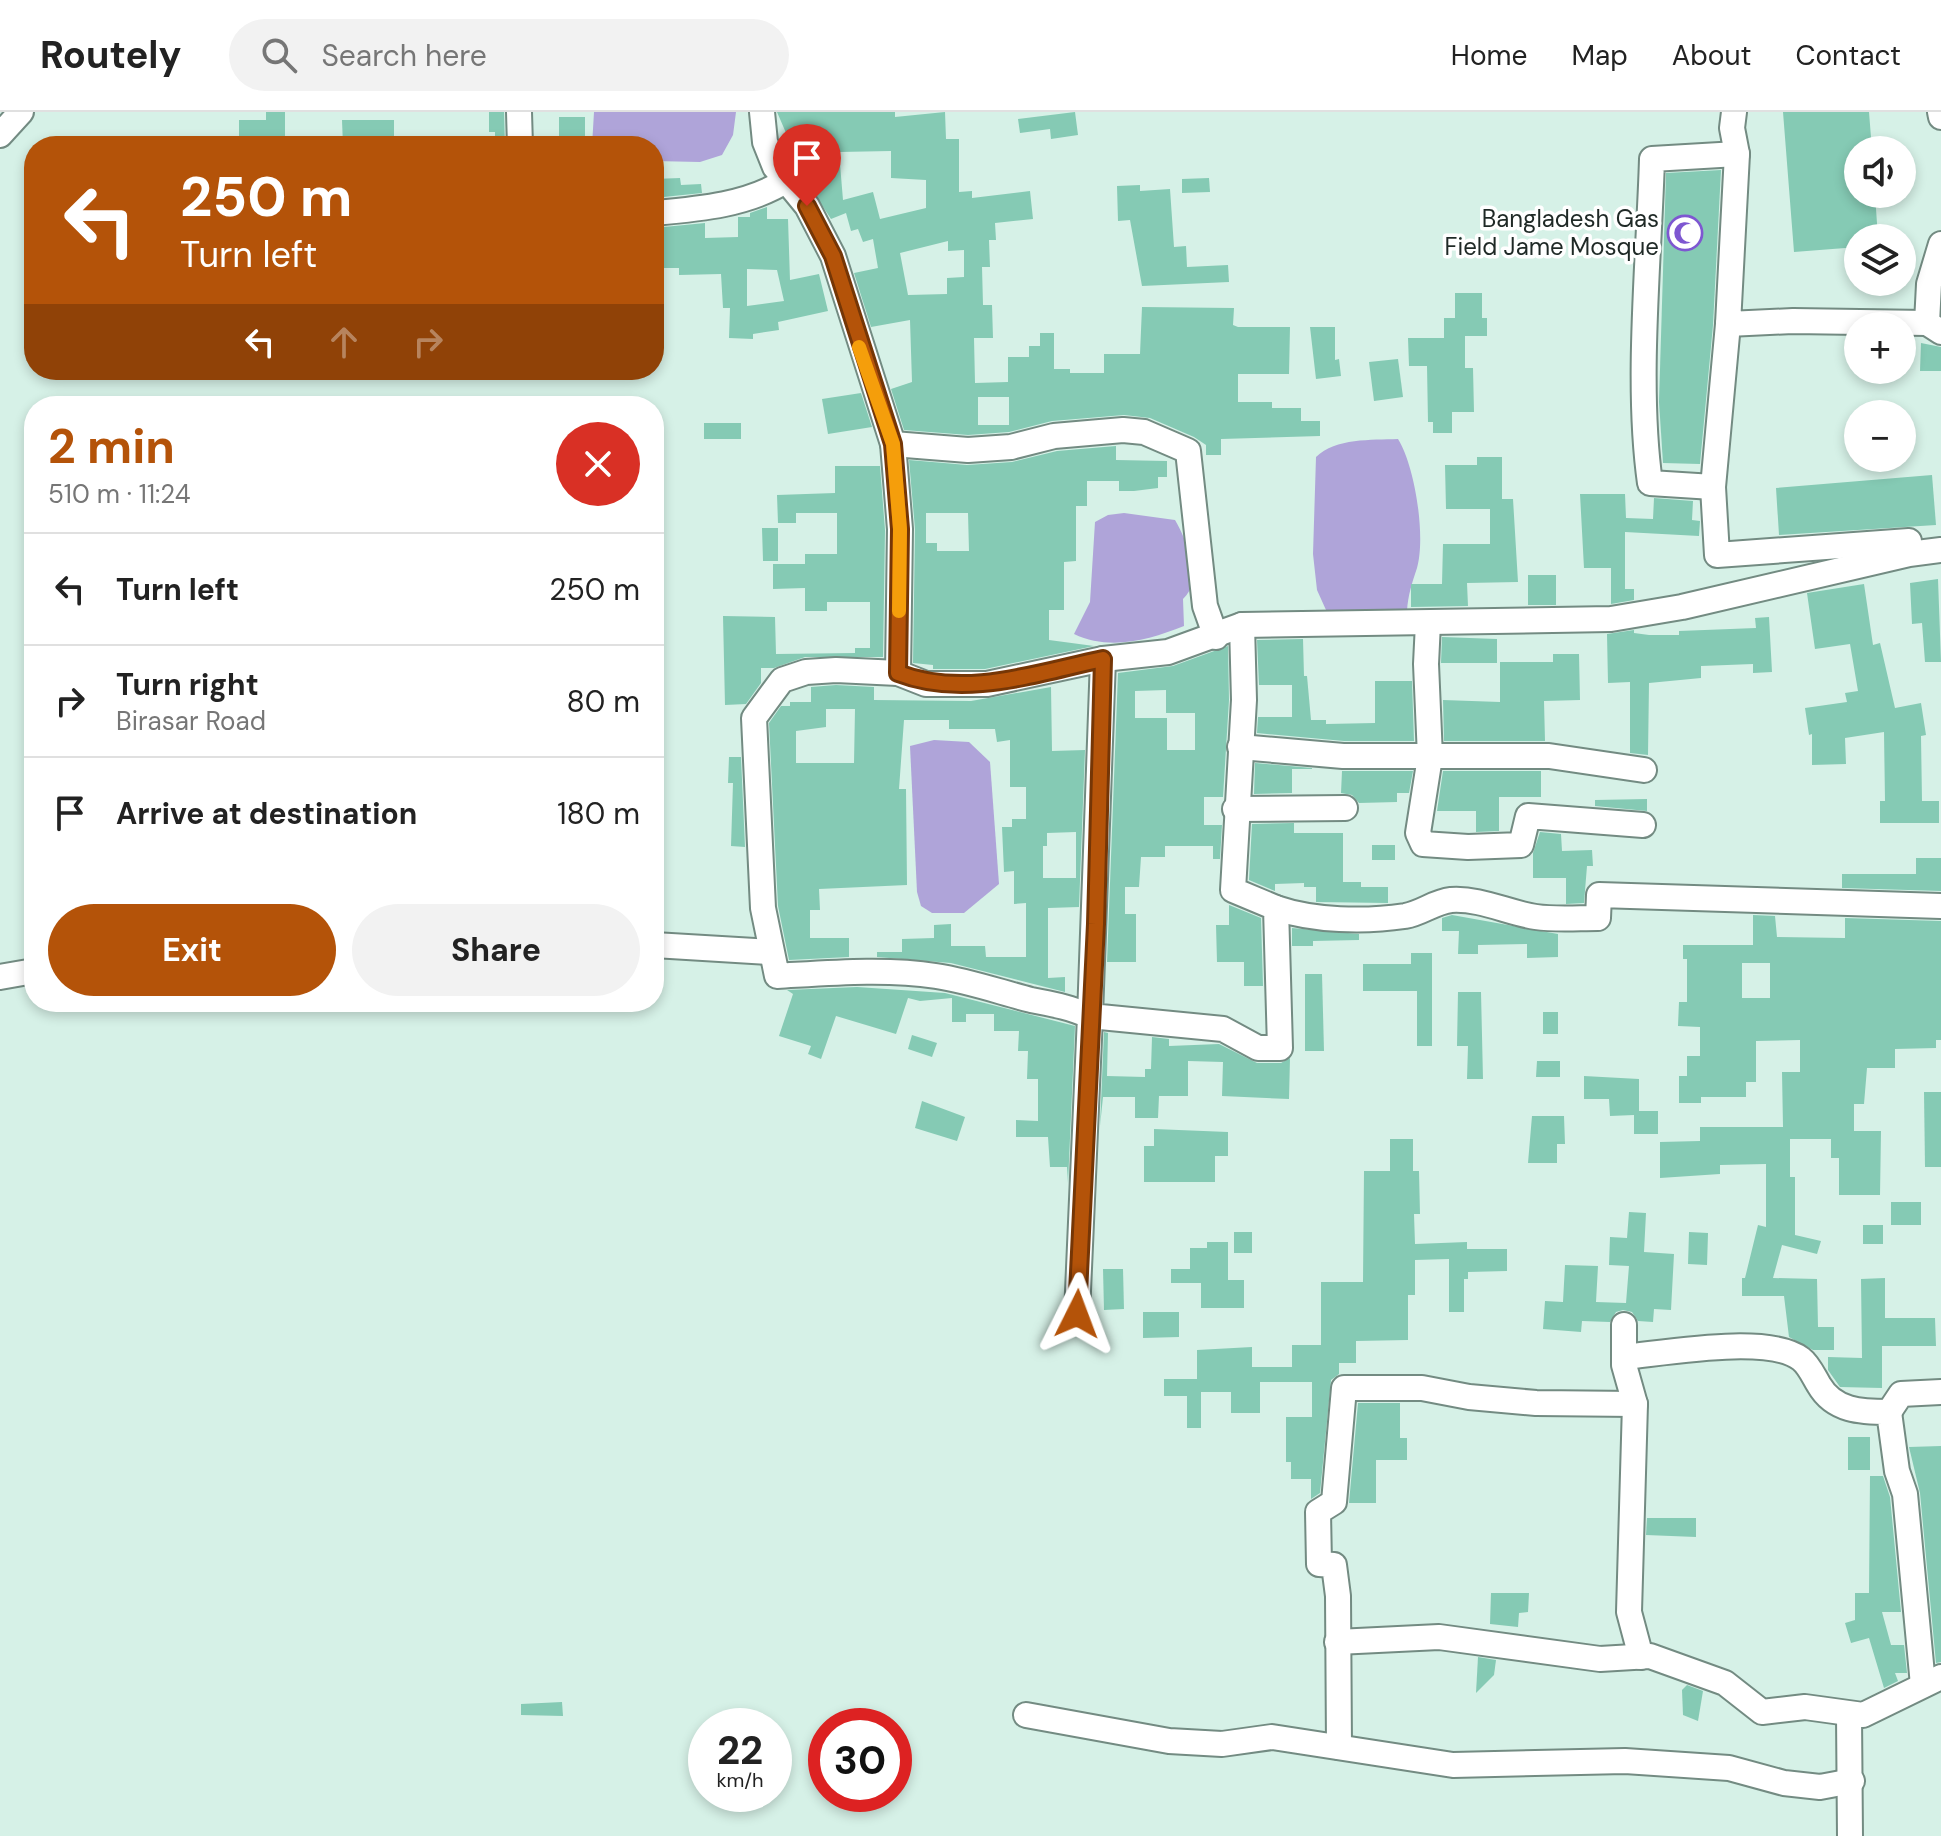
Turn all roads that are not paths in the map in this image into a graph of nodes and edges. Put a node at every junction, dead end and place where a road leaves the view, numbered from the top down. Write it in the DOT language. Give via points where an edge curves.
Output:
graph roads {
  1 [pos="21,112"];
  2 [pos="519,112"];
  3 [pos="762,112"];
  4 [pos="1734,112"];
  5 [pos="0,135"];
  6 [pos="520,136"];
  7 [pos="1737,154"];
  8 [pos="787,180"];
  9 [pos="664,212"];
  10 [pos="1941,244"];
  11 [pos="1728,324"];
  12 [pos="1934,328"];
  13 [pos="893,444"];
  14 [pos="1713,487"];
  15 [pos="1941,537"];
  16 [pos="1941,550"];
  17 [pos="1428,623"];
  18 [pos="1242,625"];
  19 [pos="1216,637"];
  20 [pos="1103,659"];
  21 [pos="898,673"];
  22 [pos="1240,747"];
  23 [pos="1430,757"];
  24 [pos="1644,770"];
  25 [pos="1345,808"];
  26 [pos="1235,809"];
  27 [pos="1643,825"];
  28 [pos="1941,906"];
  29 [pos="1276,908"];
  30 [pos="664,946"];
  31 [pos="770,952"];
  32 [pos="24,973"];
  33 [pos="0,977"];
  34 [pos="1090,1016"];
  35 [pos="1077,1314"];
  36 [pos="1624,1325"];
  37 [pos="1624,1357"];
  38 [pos="1941,1392"];
  39 [pos="1635,1404"];
  40 [pos="1889,1412"];
  41 [pos="1337,1642"];
  42 [pos="1641,1657"];
  43 [pos="1932,1681"];
  44 [pos="1026,1715"];
  45 [pos="1849,1715"];
  46 [pos="1339,1747"];
  47 [pos="1852,1781"];
  48 [pos="1850,1836"];
  1 -- 5 [label="street"];
  2 -- 6 [label="street"];
  3 -- 8 [label="street" via="765,142"];
  4 -- 7 [label="street"];
  7 -- 11 [label="street"];
  7 -- 14 [label="street" via="1652,159 1646,377 1650,483"];
  8 -- 9 [label="street" via="731,203"];
  8 -- 13 [label="street" via="833,256"];
  10 -- 12 [label="street" via="1929,284"];
  11 -- 12 [label="street" via="1793,321"];
  11 -- 14 [label="street"];
  13 -- 19 [label="street" via="968,450 1123,430 1144,432 1188,451 1205,606"];
  13 -- 21 [label="street" via="900,529"];
  14 -- 15 [label="street" via="1717,555"];
  16 -- 17 [label="street" via="1611,619"];
  17 -- 18 [label="street"];
  17 -- 23 [label="street"];
  18 -- 19 [label="street"];
  18 -- 22 [label="street"];
  19 -- 20 [label="street" via="1168,652"];
  20 -- 21 [label="street" via="987,684 926,684"];
  20 -- 34 [label="street"];
  21 -- 31 [label="street" via="806,672 782,680 754,718"];
  22 -- 23 [label="street"];
  22 -- 26 [label="street"];
  23 -- 24 [label="street" via="1549,756"];
  23 -- 27 [label="street" via="1419,817 1423,844 1521,845 1528,816"];
  25 -- 26 [label="street"];
  26 -- 29 [label="street" via="1233,890"];
  28 -- 29 [label="street" via="1599,895 1598,918 1536,917 1453,900 1405,916 1375,918 1296,915"];
  29 -- 34 [label="street" via="1280,1048 1258,1048 1223,1029"];
  30 -- 31 [label="street"];
  31 -- 34 [label="street" via="777,976 933,975 1057,1002"];
  32 -- 33 [label="street"];
  34 -- 35 [label="street"];
  36 -- 37 [label="street"];
  37 -- 39 [label="street"];
  37 -- 40 [label="street" via="1724,1346 1769,1348 1801,1359 1826,1397 1844,1408"];
  38 -- 40 [label="street" via="1901,1394"];
  39 -- 41 [label="street" via="1536,1403 1422,1388 1344,1388 1334,1502 1318,1512 1319,1564 1334,1565 1336,1577"];
  39 -- 42 [label="street" via="1629,1612"];
  40 -- 43 [label="street"];
  41 -- 42 [label="street" via="1439,1637 1600,1659"];
  41 -- 46 [label="street"];
  42 -- 45 [label="street" via="1725,1683 1762,1712 1805,1707"];
  43 -- 45 [label="street" via="1863,1715"];
  44 -- 46 [label="street" via="1169,1741 1222,1744 1272,1737"];
  45 -- 47 [label="street"];
  46 -- 47 [label="street" via="1453,1765 1603,1760 1729,1768 1820,1787"];
  47 -- 48 [label="street"];
}
